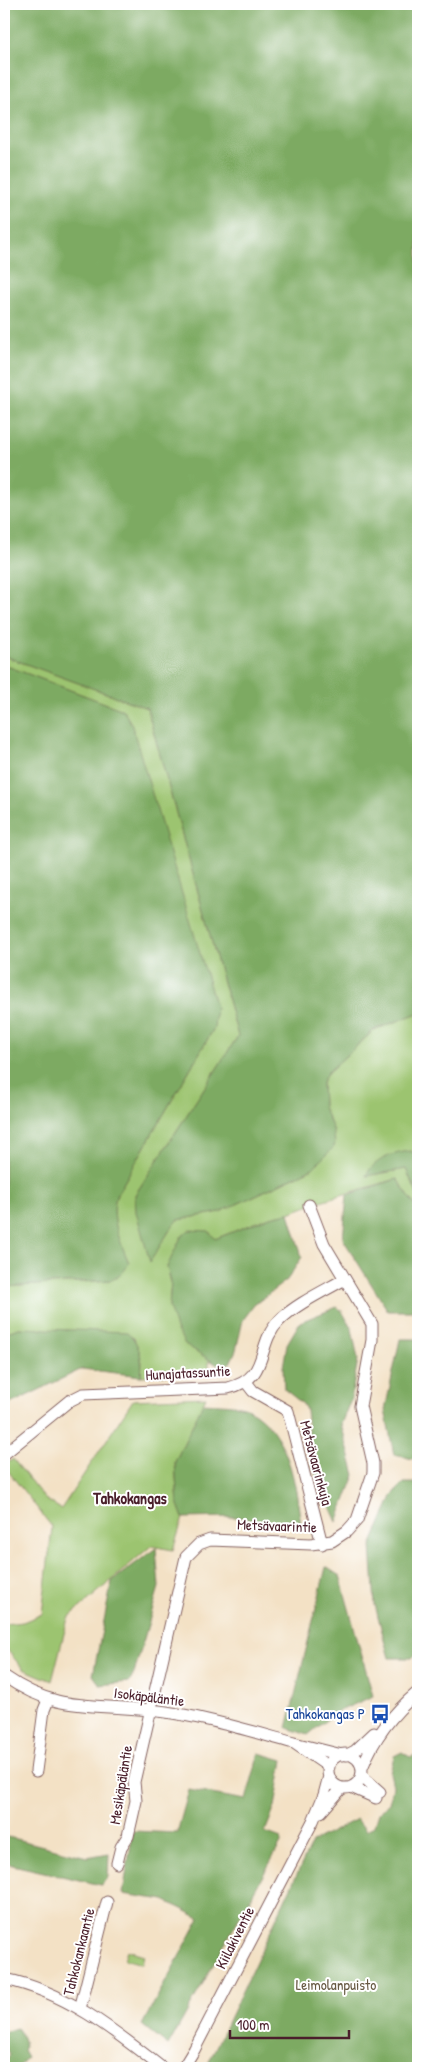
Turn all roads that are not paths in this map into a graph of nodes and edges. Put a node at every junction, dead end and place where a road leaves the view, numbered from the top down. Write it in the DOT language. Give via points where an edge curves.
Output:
graph roads {
  1 [pos="309,1205"];
  2 [pos="345,1279"];
  3 [pos="246,1382"];
  4 [pos="4,1454"];
  5 [pos="322,1544"];
  6 [pos="4,1676"];
  7 [pos="418,1692"];
  8 [pos="48,1700"];
  9 [pos="150,1710"];
  10 [pos="392,1717"];
  11 [pos="294,1743"];
  12 [pos="345,1755"];
  13 [pos="36,1771"];
  14 [pos="329,1772"];
  15 [pos="362,1772"];
  16 [pos="347,1788"];
  17 [pos="313,1821"];
  18 [pos="117,1863"];
  19 [pos="108,1902"];
  20 [pos="4,1979"];
  21 [pos="80,2008"];
  22 [pos="162,2068"];
  23 [pos="183,2068"];
  1 -- 2 [label="street, Metsävaarintie" via="324,1244"];
  2 -- 3 [label="street, Hunajatassuntie" via="277,1323 255,1372"];
  2 -- 5 [label="street, Metsävaarintie" via="369,1317 373,1332 360,1406 373,1473 357,1520 341,1536"];
  3 -- 4 [label="street, Hunajatassuntie" via="228,1388 83,1394 69,1401"];
  3 -- 5 [label="street, Metsävaarinkuja" via="253,1392 288,1411"];
  5 -- 9 [label="street, Metsävaarintie" via="210,1540 193,1548 183,1562"];
  6 -- 8 [label="street, Isokäpäläntie"];
  7 -- 10 [label="street"];
  8 -- 9 [label="street, Isokäpäläntie" via="72,1705"];
  8 -- 13 [label="street"];
  9 -- 11 [label="street, Isokäpäläntie"];
  9 -- 18 [label="street, Mesikäpäläntie" via="134,1782 136,1801 128,1836"];
  10 -- 12 [label="street"];
  10 -- 15 [label="street" via="369,1750"];
  11 -- 12 [label="street, Isokäpäläntie"];
  11 -- 14 [label="street, Isokäpäläntie"];
  12 -- 14 [label="street" via="334,1759"];
  12 -- 15 [label="street" via="356,1758"];
  14 -- 16 [label="street" via="335,1784"];
  14 -- 17 [label="street, Kiilakiventie"];
  15 -- 16 [label="street" via="358,1782"];
  15 -- 16 [label="street" via="378,1795"];
  16 -- 17 [label="street, Kiilakiventie"];
  17 -- 23 [label="street, Kiilakiventie"];
  19 -- 21 [label="street, Tahkokankaantie"];
  20 -- 21 [label="street" via="23,1983"];
  21 -- 22 [label="street"];
}
